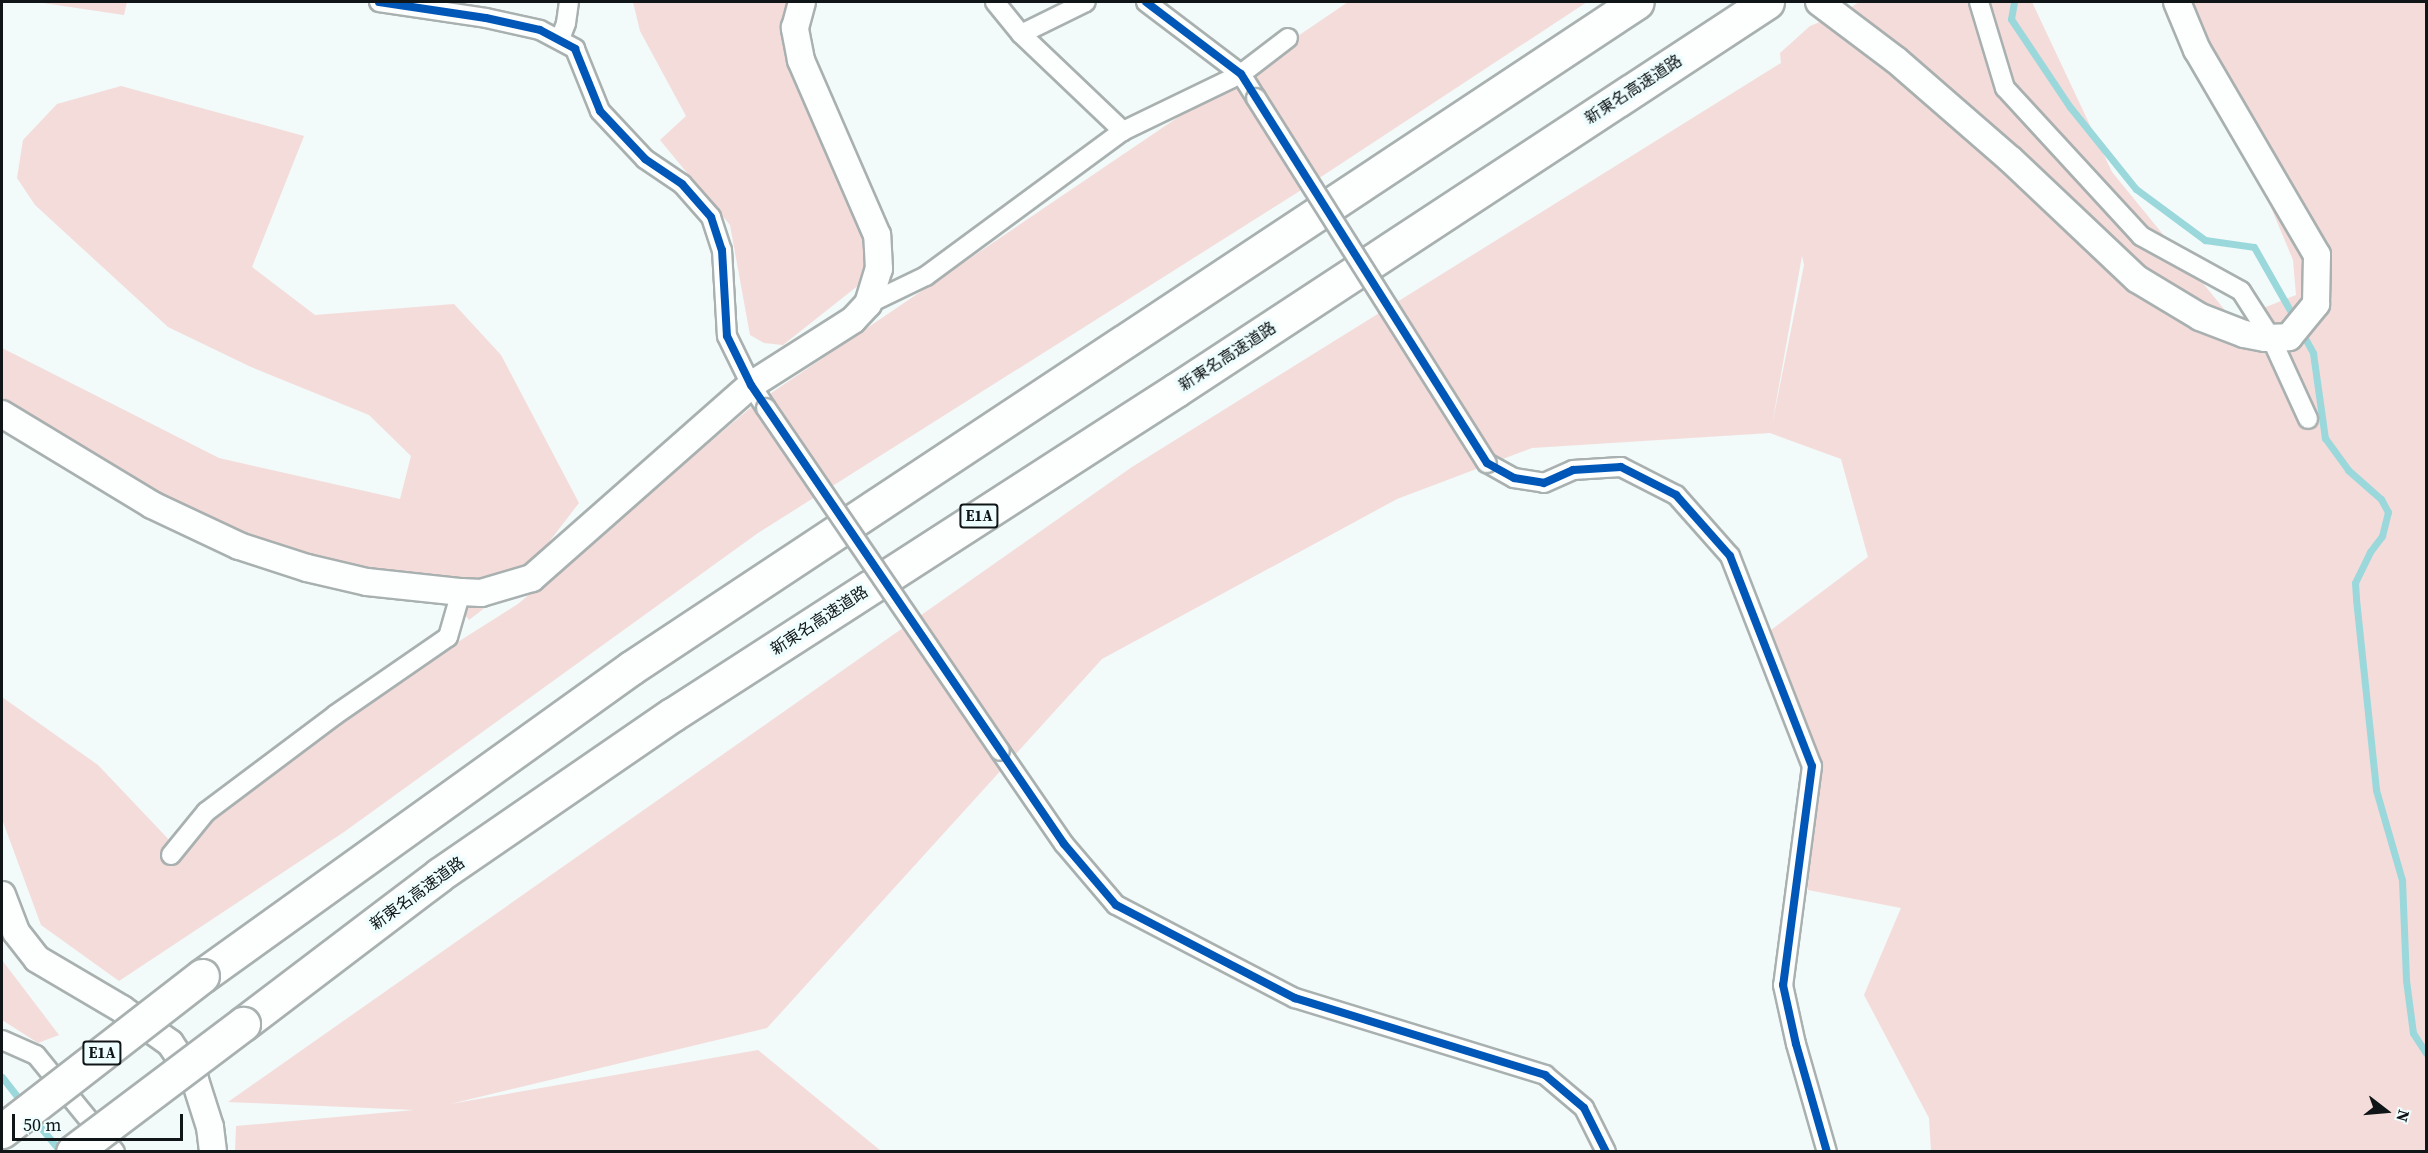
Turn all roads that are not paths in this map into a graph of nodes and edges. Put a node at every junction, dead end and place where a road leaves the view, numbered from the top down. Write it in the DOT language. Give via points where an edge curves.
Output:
graph roads {
  1 [pos="379,2"];
  2 [pos="569,2"];
  3 [pos="802,2"];
  4 [pos="995,2"];
  5 [pos="1086,2"];
  6 [pos="1146,2"];
  7 [pos="1636,2"];
  8 [pos="1767,2"];
  9 [pos="1819,2"];
  10 [pos="1979,2"];
  11 [pos="2177,2"];
  12 [pos="1021,34"];
  13 [pos="1288,38"];
  14 [pos="560,39"];
  15 [pos="1241,74"];
  16 [pos="1123,131"];
  17 [pos="868,303"];
  18 [pos="2280,337"];
  19 [pos="750,385"];
  20 [pos="2,414"];
  21 [pos="2308,419"];
  22 [pos="461,592"];
  23 [pos="171,855"];
  24 [pos="2,895"];
  25 [pos="2,1040"];
  26 [pos="2,1131"];
  27 [pos="73,1152"];
  28 [pos="115,1152"];
  29 [pos="213,1152"];
  30 [pos="1606,1152"];
  31 [pos="1827,1152"];
  1 -- 14 [label="street" via="486,18 540,30"];
  2 -- 14 [label="street"];
  3 -- 17 [label="street" via="795,28 801,60 877,235 879,269"];
  4 -- 12 [label="street"];
  5 -- 12 [label="street"];
  6 -- 15 [label="street"];
  7 -- 26 [label="highway, E1A, bridge" via="631,668 202,976"];
  8 -- 27 [label="highway, 新東名高速道路 / E1A, bridge" via="672,715 439,875"];
  9 -- 18 [label="street" via="1896,60 2137,279 2200,317 2244,334"];
  10 -- 18 [label="street" via="2005,88 2141,236 2241,291"];
  11 -- 18 [label="street" via="2197,50 2317,255 2316,304"];
  12 -- 16 [label="street"];
  13 -- 15 [label="street"];
  14 -- 19 [label="street" via="575,49 600,111 645,159 682,184 711,217 722,250 727,336"];
  15 -- 16 [label="street"];
  15 -- 31 [label="street, bridge" via="1487,463 1514,478 1544,483 1573,470 1621,467 1676,495 1730,556 1812,766 1783,985"];
  16 -- 17 [label="street" via="926,276"];
  17 -- 19 [label="street" via="853,320"];
  18 -- 21 [label="street"];
  19 -- 22 [label="street" via="532,578 481,593"];
  19 -- 30 [label="street, bridge" via="1064,844 1116,905 1295,998 1545,1076 1584,1108"];
  20 -- 22 [label="street" via="152,505 239,546 367,582"];
  22 -- 23 [label="street" via="448,638 335,715 206,813"];
  24 -- 29 [label="street" via="16,932 37,959 122,1009 170,1043 195,1080 210,1127"];
  25 -- 28 [label="street" via="36,1055"];
}
